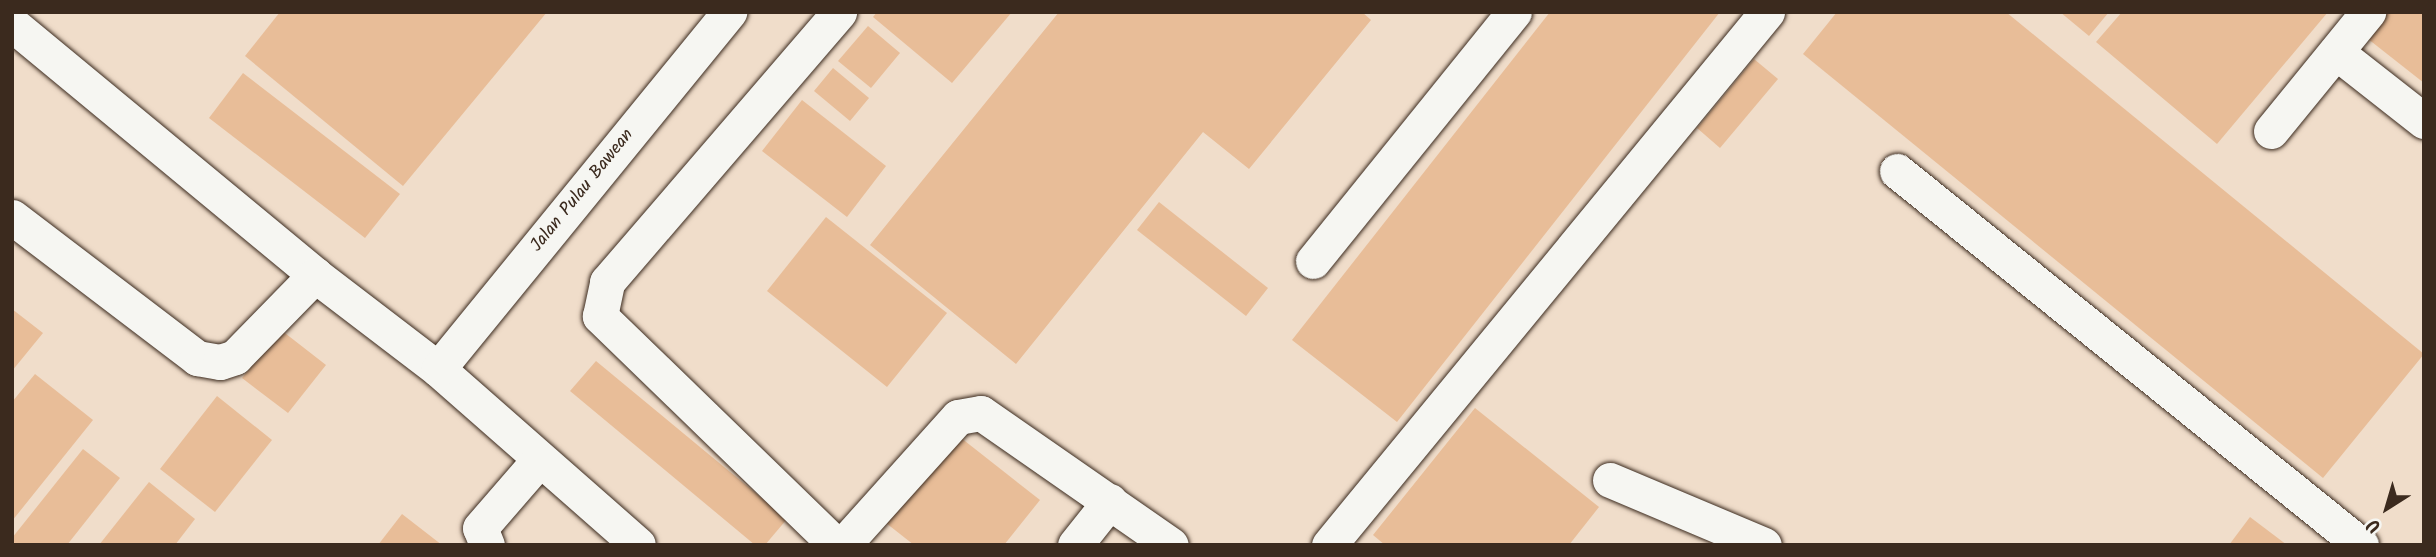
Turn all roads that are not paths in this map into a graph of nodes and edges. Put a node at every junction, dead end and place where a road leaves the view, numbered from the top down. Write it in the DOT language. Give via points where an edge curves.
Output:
graph roads {
  1 [pos="729,12"];
  2 [pos="839,12"];
  3 [pos="1514,12"];
  4 [pos="1767,12"];
  5 [pos="2368,12"];
  6 [pos="12,24"];
  7 [pos="2336,52"];
  8 [pos="2424,121"];
  9 [pos="2271,131"];
  10 [pos="1897,171"];
  11 [pos="12,217"];
  12 [pos="1313,261"];
  13 [pos="316,275"];
  14 [pos="438,369"];
  15 [pos="538,461"];
  16 [pos="1610,480"];
  17 [pos="1110,501"];
  18 [pos="487,545"];
  19 [pos="638,545"];
  20 [pos="836,545"];
  21 [pos="843,545"];
  22 [pos="1075,545"];
  23 [pos="1171,545"];
  24 [pos="1329,545"];
  25 [pos="1764,545"];
  26 [pos="2361,545"];
  1 -- 14 [label="street, Jalan Pulau Bawean"];
  2 -- 20 [label="street" via="607,282 600,316"];
  3 -- 12 [label="street"];
  4 -- 24 [label="street"];
  5 -- 7 [label="street"];
  6 -- 13 [label="street"];
  7 -- 8 [label="street"];
  7 -- 9 [label="street"];
  10 -- 26 [label="street"];
  11 -- 13 [label="street" via="197,359 220,362 235,356"];
  13 -- 14 [label="street"];
  14 -- 15 [label="street"];
  15 -- 18 [label="street" via="480,528"];
  15 -- 19 [label="street"];
  16 -- 25 [label="street"];
  17 -- 21 [label="street" via="981,413 958,417"];
  17 -- 22 [label="street"];
  17 -- 23 [label="street"];
}
